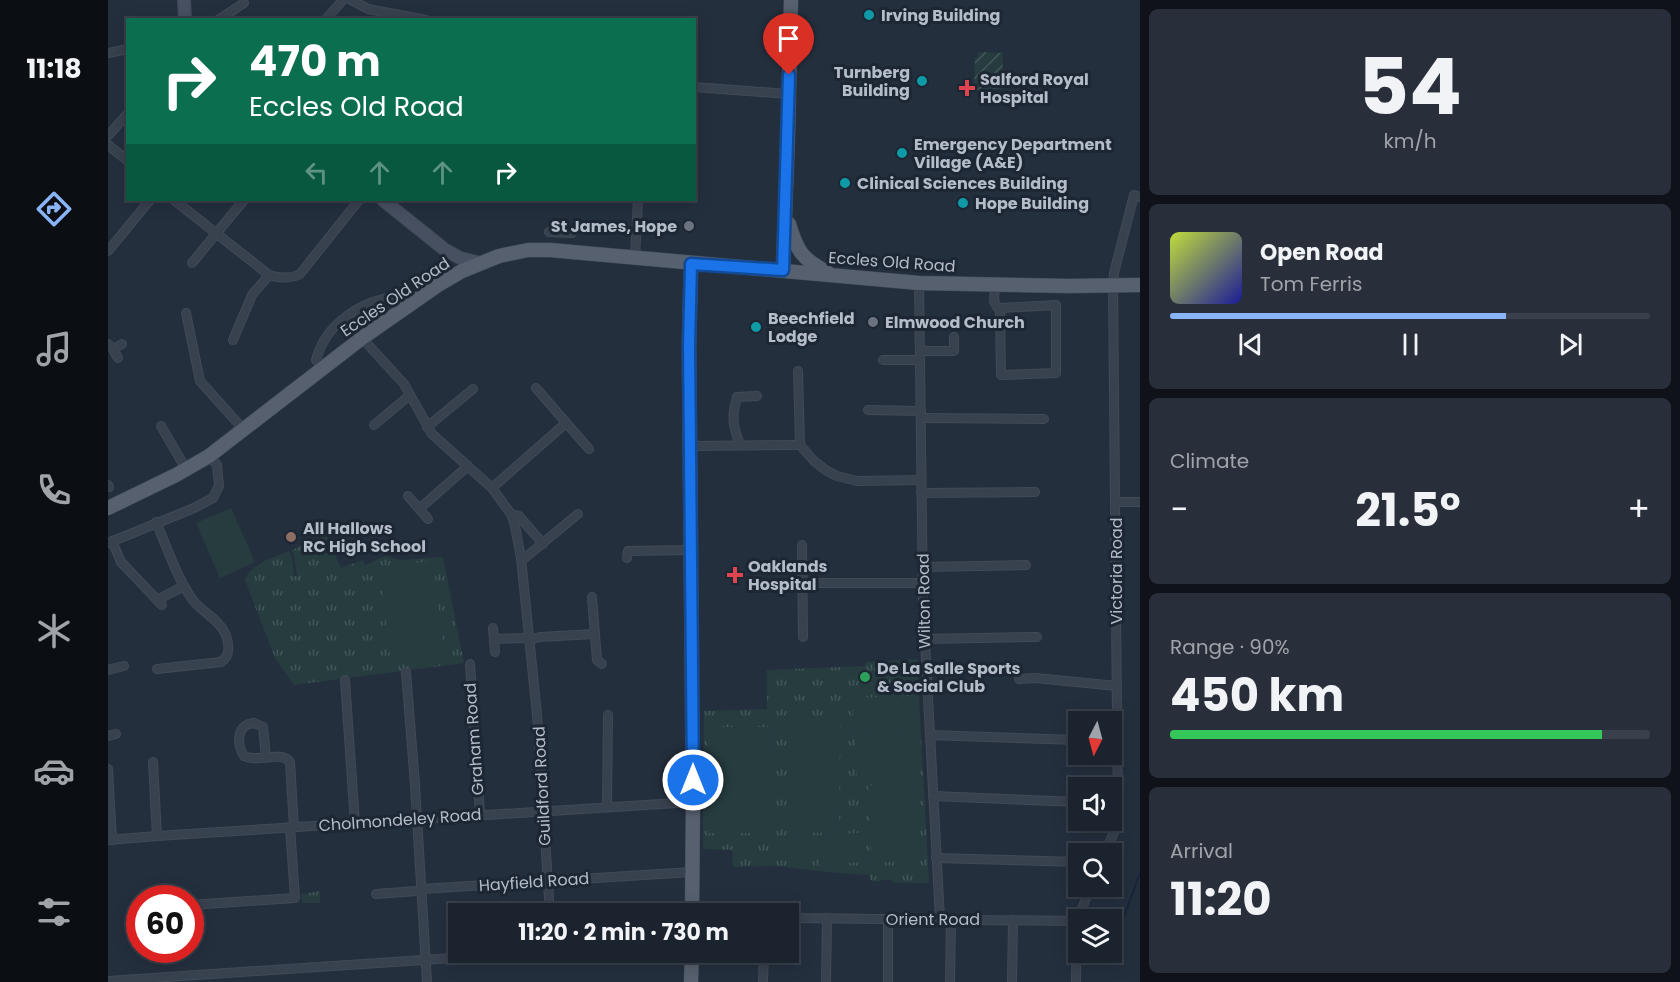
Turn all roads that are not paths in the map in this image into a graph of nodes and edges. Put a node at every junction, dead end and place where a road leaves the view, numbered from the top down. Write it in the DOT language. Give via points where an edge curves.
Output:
graph roads {
  1 [pos="184,0"];
  2 [pos="343,0"];
  3 [pos="351,0"];
  4 [pos="791,0"];
  5 [pos="244,3"];
  6 [pos="369,9"];
  7 [pos="185,18"];
  8 [pos="221,18"];
  9 [pos="327,18"];
  10 [pos="379,18"];
  11 [pos="411,18"];
  12 [pos="126,50"];
  13 [pos="108,53"];
  14 [pos="696,87"];
  15 [pos="789,94"];
  16 [pos="126,115"];
  17 [pos="108,136"];
  18 [pos="108,146"];
  19 [pos="126,160"];
  20 [pos="1137,196"];
  21 [pos="149,201"];
  22 [pos="175,201"];
  23 [pos="243,201"];
  24 [pos="358,201"];
  25 [pos="383,201"];
  26 [pos="638,201"];
  27 [pos="785,210"];
  28 [pos="549,232"];
  29 [pos="560,232"];
  30 [pos="217,233"];
  31 [pos="572,233"];
  32 [pos="444,249"];
  33 [pos="108,251"];
  34 [pos="559,251"];
  35 [pos="636,258"];
  36 [pos="658,261"];
  37 [pos="480,262"];
  38 [pos="192,263"];
  39 [pos="691,264"];
  40 [pos="783,270"];
  41 [pos="462,271"];
  42 [pos="832,274"];
  43 [pos="269,275"];
  44 [pos="919,283"];
  45 [pos="995,285"];
  46 [pos="1140,285"];
  47 [pos="1113,286"];
  48 [pos="689,302"];
  49 [pos="411,304"];
  50 [pos="1000,308"];
  51 [pos="186,313"];
  52 [pos="954,337"];
  53 [pos="362,338"];
  54 [pos="233,340"];
  55 [pos="122,344"];
  56 [pos="111,347"];
  57 [pos="920,356"];
  58 [pos="118,358"];
  59 [pos="883,360"];
  60 [pos="323,368"];
  61 [pos="798,371"];
  62 [pos="536,388"];
  63 [pos="472,389"];
  64 [pos="410,395"];
  65 [pos="757,396"];
  66 [pos="868,410"];
  67 [pos="921,414"];
  68 [pos="1044,419"];
  69 [pos="566,423"];
  70 [pos="374,425"];
  71 [pos="161,426"];
  72 [pos="427,427"];
  73 [pos="244,430"];
  74 [pos="740,445"];
  75 [pos="800,445"];
  76 [pos="691,446"];
  77 [pos="589,449"];
  78 [pos="209,456"];
  79 [pos="468,466"];
  80 [pos="186,470"];
  81 [pos="921,480"];
  82 [pos="492,488"];
  83 [pos="1035,492"];
  84 [pos="921,493"];
  85 [pos="408,496"];
  86 [pos="1116,502"];
  87 [pos="1140,502"];
  88 [pos="108,508"];
  89 [pos="419,509"];
  90 [pos="511,514"];
  91 [pos="578,514"];
  92 [pos="428,519"];
  93 [pos="156,522"];
  94 [pos="110,542"];
  95 [pos="543,543"];
  96 [pos="802,545"];
  97 [pos="691,550"];
  98 [pos="521,558"];
  99 [pos="627,558"];
  100 [pos="1026,565"];
  101 [pos="923,567"];
  102 [pos="802,583"];
  103 [pos="923,583"];
  104 [pos="184,586"];
  105 [pos="592,597"];
  106 [pos="493,628"];
  107 [pos="594,634"];
  108 [pos="803,637"];
  109 [pos="1037,637"];
  110 [pos="494,639"];
  111 [pos="529,639"];
  112 [pos="924,639"];
  113 [pos="495,652"];
  114 [pos="470,664"];
  115 [pos="602,664"];
  116 [pos="124,666"];
  117 [pos="157,669"];
  118 [pos="108,670"];
  119 [pos="406,672"];
  120 [pos="345,680"];
  121 [pos="1024,681"];
  122 [pos="1117,686"];
  123 [pos="1116,711"];
  124 [pos="608,715"];
  125 [pos="930,735"];
  126 [pos="1068,740"];
  127 [pos="266,758"];
  128 [pos="153,762"];
  129 [pos="108,769"];
  130 [pos="933,796"];
  131 [pos="693,802"];
  132 [pos="1068,802"];
  133 [pos="109,803"];
  134 [pos="608,807"];
  135 [pos="542,810"];
  136 [pos="480,814"];
  137 [pos="416,819"];
  138 [pos="354,823"];
  139 [pos="292,827"];
  140 [pos="158,836"];
  141 [pos="110,840"];
  142 [pos="936,858"];
  143 [pos="1068,862"];
  144 [pos="692,872"];
  145 [pos="548,881"];
  146 [pos="422,889"];
  147 [pos="376,894"];
  148 [pos="549,903"];
  149 [pos="692,903"];
  150 [pos="204,904"];
  151 [pos="799,918"];
  152 [pos="827,918"];
  153 [pos="888,919"];
  154 [pos="940,919"];
  155 [pos="951,919"];
  156 [pos="1013,920"];
  157 [pos="1068,921"];
  158 [pos="448,958"];
  159 [pos="425,960"];
  160 [pos="692,963"];
  161 [pos="764,963"];
  162 [pos="1076,963"];
  163 [pos="178,979"];
  164 [pos="108,981"];
  165 [pos="427,982"];
  166 [pos="692,982"];
  167 [pos="764,982"];
  168 [pos="826,982"];
  169 [pos="888,982"];
  170 [pos="950,982"];
  171 [pos="1012,982"];
  172 [pos="1076,982"];
  1 -- 7 [label="street"];
  2 -- 9 [label="street"];
  3 -- 6 [label="street"];
  4 -- 15 [label="main road"];
  5 -- 8 [label="street"];
  6 -- 10 [label="street"];
  6 -- 11 [label="street"];
  12 -- 13 [label="street"];
  14 -- 15 [label="street"];
  15 -- 27 [label="main road"];
  16 -- 17 [label="street"];
  18 -- 19 [label="street"];
  20 -- 47 [label="street, Victoria Road"];
  21 -- 33 [label="street"];
  22 -- 30 [label="street"];
  23 -- 30 [label="street"];
  24 -- 43 [label="street" via="300,274 277,278"];
  25 -- 32 [label="street"];
  26 -- 35 [label="street"];
  27 -- 40 [label="main road"];
  27 -- 42 [label="main road" via="798,250 814,265"];
  28 -- 29 [label="street"];
  29 -- 31 [label="street"];
  29 -- 34 [label="street"];
  30 -- 38 [label="street"];
  30 -- 43 [label="street"];
  32 -- 37 [label="street" via="460,258"];
  32 -- 41 [label="street"];
  34 -- 35 [label="main road, Eccles Old Road"];
  34 -- 37 [label="main road, Eccles Old Road" via="528,250"];
  35 -- 36 [label="main road, Eccles Old Road"];
  36 -- 39 [label="main road, Eccles Old Road"];
  36 -- 48 [label="main road" via="681,275"];
  37 -- 41 [label="main road, Eccles Old Road"];
  39 -- 40 [label="main road, Eccles Old Road"];
  39 -- 48 [label="main road"];
  40 -- 42 [label="main road, Eccles Old Road"];
  41 -- 49 [label="main road, Eccles Old Road"];
  42 -- 44 [label="main road, Eccles Old Road"];
  43 -- 54 [label="street" via="252,295"];
  44 -- 45 [label="main road, Eccles Old Road"];
  44 -- 57 [label="street, Wilton Road"];
  45 -- 47 [label="main road, Eccles Old Road"];
  45 -- 50 [label="street" via="994,303"];
  46 -- 47 [label="main road, Eccles Old Road"];
  47 -- 86 [label="street, Victoria Road"];
  48 -- 76 [label="main road"];
  49 -- 53 [label="main road, Eccles Old Road"];
  49 -- 60 [label="street" via="400,296 385,298 349,314 330,331 318,352 316,360"];
  50 -- 50 [label="street" via="1056,305 1056,373 1001,375"];
  51 -- 73 [label="street" via="200,381"];
  52 -- 57 [label="street" via="954,351"];
  53 -- 60 [label="main road, Eccles Old Road"];
  53 -- 64 [label="street"];
  55 -- 56 [label="street"];
  56 -- 58 [label="street"];
  57 -- 59 [label="street"];
  57 -- 67 [label="street, Wilton Road"];
  60 -- 73 [label="main road, Eccles Old Road"];
  61 -- 75 [label="street"];
  62 -- 69 [label="street"];
  63 -- 72 [label="street"];
  64 -- 70 [label="street"];
  64 -- 72 [label="street"];
  65 -- 74 [label="street" via="737,396 733,426"];
  66 -- 67 [label="street"];
  67 -- 68 [label="street"];
  67 -- 81 [label="street, Wilton Road"];
  69 -- 77 [label="street"];
  69 -- 82 [label="street"];
  71 -- 80 [label="street"];
  72 -- 79 [label="street"];
  73 -- 78 [label="main road, Eccles Old Road"];
  74 -- 75 [label="street"];
  74 -- 76 [label="street"];
  75 -- 81 [label="street" via="819,465 847,479"];
  76 -- 97 [label="main road"];
  78 -- 80 [label="main road, Eccles Old Road"];
  78 -- 93 [label="street" via="217,465 219,486 213,498"];
  79 -- 82 [label="street"];
  79 -- 89 [label="street"];
  80 -- 88 [label="main road, Eccles Old Road"];
  81 -- 84 [label="street, Wilton Road"];
  82 -- 90 [label="street"];
  83 -- 84 [label="street"];
  84 -- 101 [label="street, Wilton Road"];
  85 -- 89 [label="street"];
  86 -- 87 [label="street"];
  86 -- 122 [label="street, Victoria Road"];
  89 -- 92 [label="street"];
  90 -- 95 [label="street" via="519,516"];
  90 -- 98 [label="street, Guildford Road"];
  91 -- 95 [label="street"];
  93 -- 94 [label="street"];
  93 -- 104 [label="street"];
  94 -- 104 [label="street" via="121,562 160,602"];
  95 -- 98 [label="street"];
  96 -- 102 [label="street"];
  97 -- 99 [label="street" via="628,551"];
  97 -- 131 [label="main road"];
  98 -- 111 [label="street, Guildford Road"];
  100 -- 101 [label="street"];
  101 -- 103 [label="street, Wilton Road"];
  102 -- 103 [label="street"];
  102 -- 108 [label="street"];
  103 -- 112 [label="street, Wilton Road"];
  104 -- 117 [label="street" via="194,602 224,630 228,654 221,662"];
  105 -- 107 [label="street"];
  106 -- 110 [label="street"];
  107 -- 111 [label="street"];
  107 -- 115 [label="street" via="597,660"];
  109 -- 112 [label="street"];
  110 -- 111 [label="street"];
  110 -- 113 [label="street"];
  111 -- 135 [label="street, Guildford Road"];
  112 -- 125 [label="street, Wilton Road"];
  114 -- 136 [label="street, Graham Road"];
  116 -- 118 [label="street"];
  119 -- 137 [label="street"];
  120 -- 138 [label="street"];
  121 -- 122 [label="street"];
  122 -- 123 [label="street, Victoria Road"];
  124 -- 134 [label="street"];
  125 -- 126 [label="street"];
  125 -- 130 [label="street, Wilton Road"];
  127 -- 127 [label="street" via="249,759 241,753 240,733 248,723 263,727"];
  127 -- 139 [label="street" via="286,757 290,762"];
  128 -- 140 [label="street"];
  129 -- 133 [label="street"];
  130 -- 132 [label="street"];
  130 -- 142 [label="street, Wilton Road"];
  131 -- 134 [label="street, Cholmondeley Road"];
  131 -- 144 [label="main road"];
  133 -- 141 [label="street"];
  134 -- 135 [label="street, Cholmondeley Road"];
  135 -- 136 [label="street, Cholmondeley Road"];
  135 -- 145 [label="street, Guildford Road"];
  136 -- 137 [label="street, Cholmondeley Road"];
  137 -- 138 [label="street, Cholmondeley Road"];
  137 -- 146 [label="street"];
  138 -- 139 [label="street, Cholmondeley Road"];
  139 -- 140 [label="street, Cholmondeley Road"];
  139 -- 150 [label="street" via="295,898"];
  140 -- 141 [label="street, Cholmondeley Road"];
  142 -- 143 [label="street"];
  142 -- 154 [label="street, Wilton Road"];
  144 -- 145 [label="street, Hayfield Road"];
  144 -- 149 [label="main road"];
  145 -- 146 [label="street, Hayfield Road"];
  145 -- 148 [label="street, Guildford Road"];
  146 -- 147 [label="street, Hayfield Road"];
  146 -- 159 [label="street"];
  151 -- 152 [label="street, Orient Road"];
  152 -- 153 [label="street, Orient Road"];
  152 -- 168 [label="street"];
  153 -- 154 [label="street, Orient Road"];
  153 -- 169 [label="street"];
  154 -- 155 [label="street, Orient Road"];
  155 -- 156 [label="street, Orient Road"];
  155 -- 170 [label="street"];
  156 -- 157 [label="street, Orient Road"];
  156 -- 171 [label="street"];
  158 -- 159 [label="street"];
  159 -- 163 [label="street"];
  159 -- 165 [label="street"];
  160 -- 166 [label="main road"];
  161 -- 167 [label="street"];
  162 -- 172 [label="street"];
  163 -- 164 [label="street"];
}
